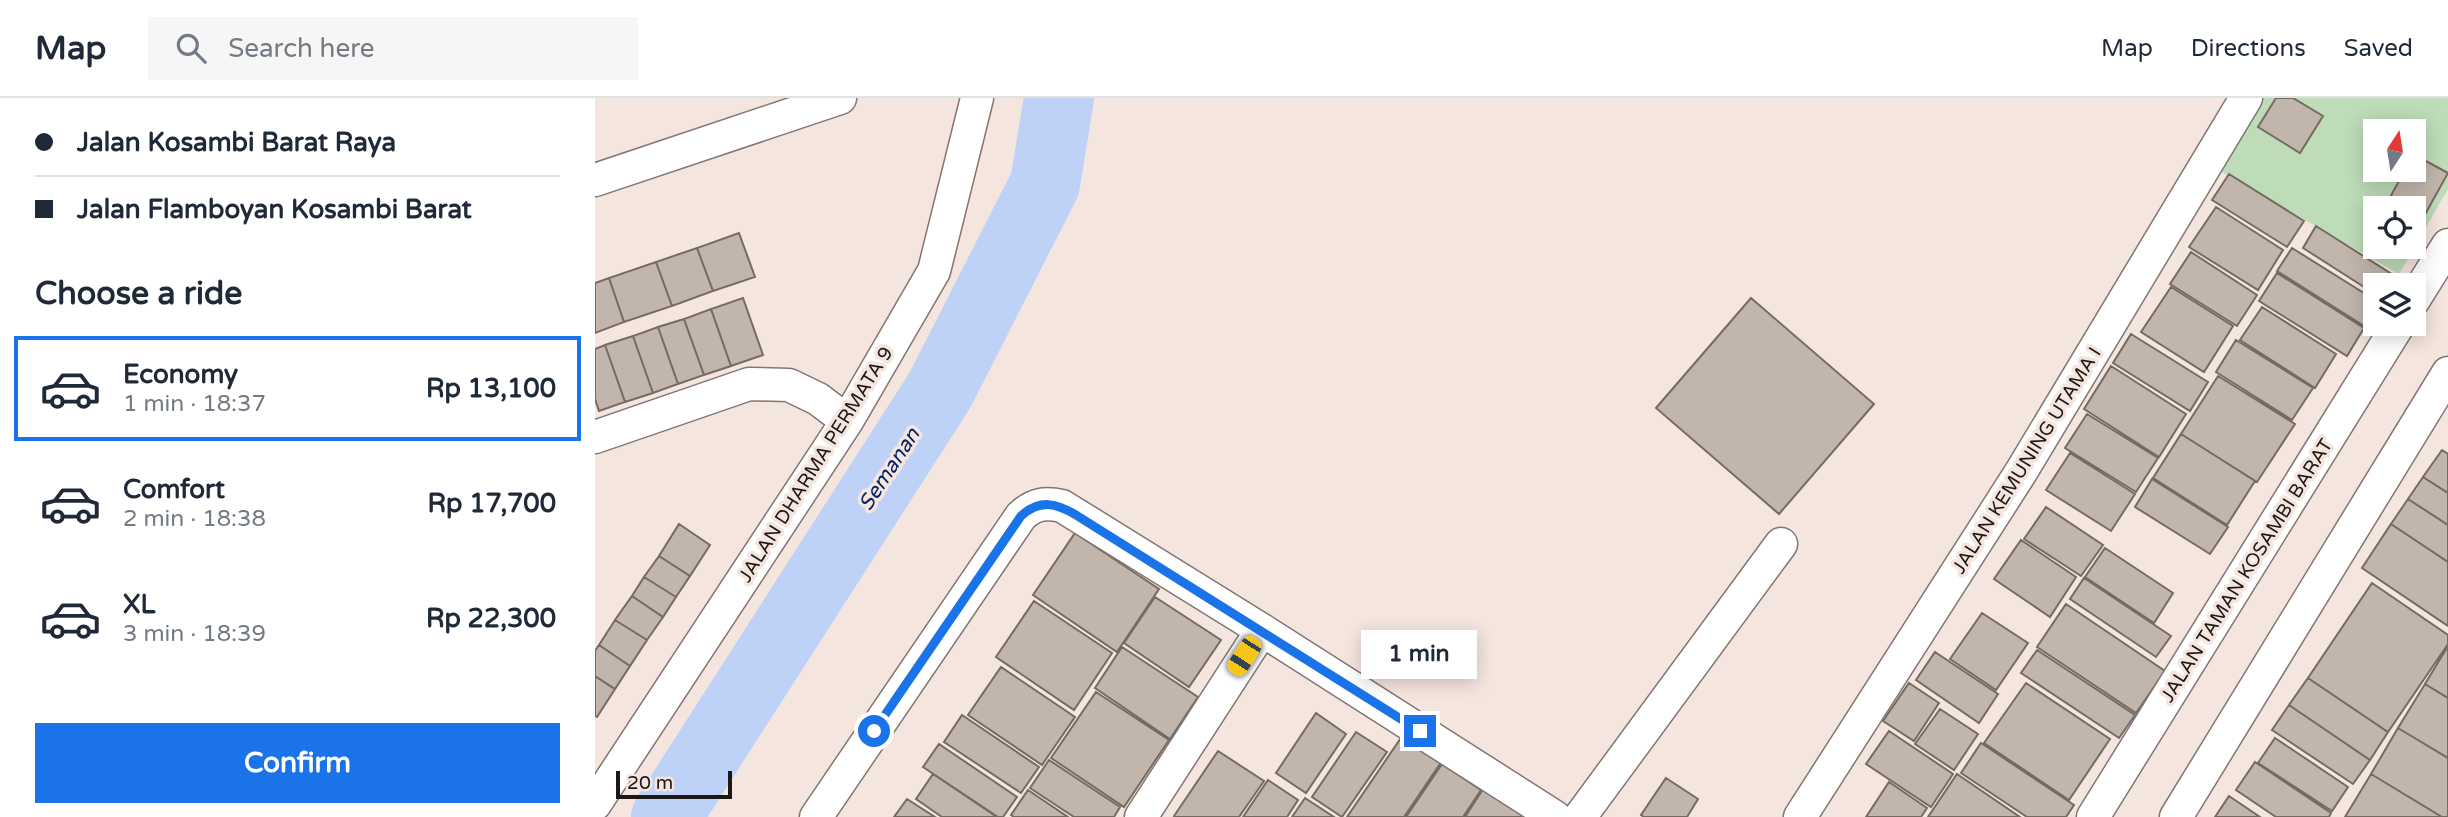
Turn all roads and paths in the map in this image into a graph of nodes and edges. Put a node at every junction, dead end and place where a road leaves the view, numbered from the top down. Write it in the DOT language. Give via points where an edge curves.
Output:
graph roads {
  1 [pos="840,98"];
  2 [pos="977,98"];
  3 [pos="2246,98"];
  4 [pos="595,180"];
  5 [pos="2448,245"];
  6 [pos="2426,280"];
  7 [pos="2392,336"];
  8 [pos="2448,373"];
  9 [pos="847,421"];
  10 [pos="595,437"];
  11 [pos="1781,544"];
  12 [pos="1262,630"];
  13 [pos="595,804"];
  14 [pos="816,817"];
  15 [pos="1141,817"];
  16 [pos="1555,817"];
  17 [pos="1580,817"];
  18 [pos="1800,817"];
  19 [pos="2093,817"];
  20 [pos="2176,817"];
  1 -- 4 [label="street"];
  2 -- 9 [label="street, JALAN DHARMA PERMATA 9" via="934,271"];
  3 -- 18 [label="street, JALAN KEMUNING UTAMA I" via="2021,472"];
  5 -- 6 [label="street"];
  7 -- 19 [label="street, JALAN TAMAN KOSAMBI BARAT"];
  8 -- 20 [label="street"];
  9 -- 10 [label="street" via="789,385 749,384"];
  9 -- 13 [label="street, JALAN DHARMA PERMATA 9"];
  11 -- 17 [label="street"];
  12 -- 14 [label="street" via="1062,506 1050,503 1029,509"];
  12 -- 15 [label="street"];
  12 -- 16 [label="street"];
}
